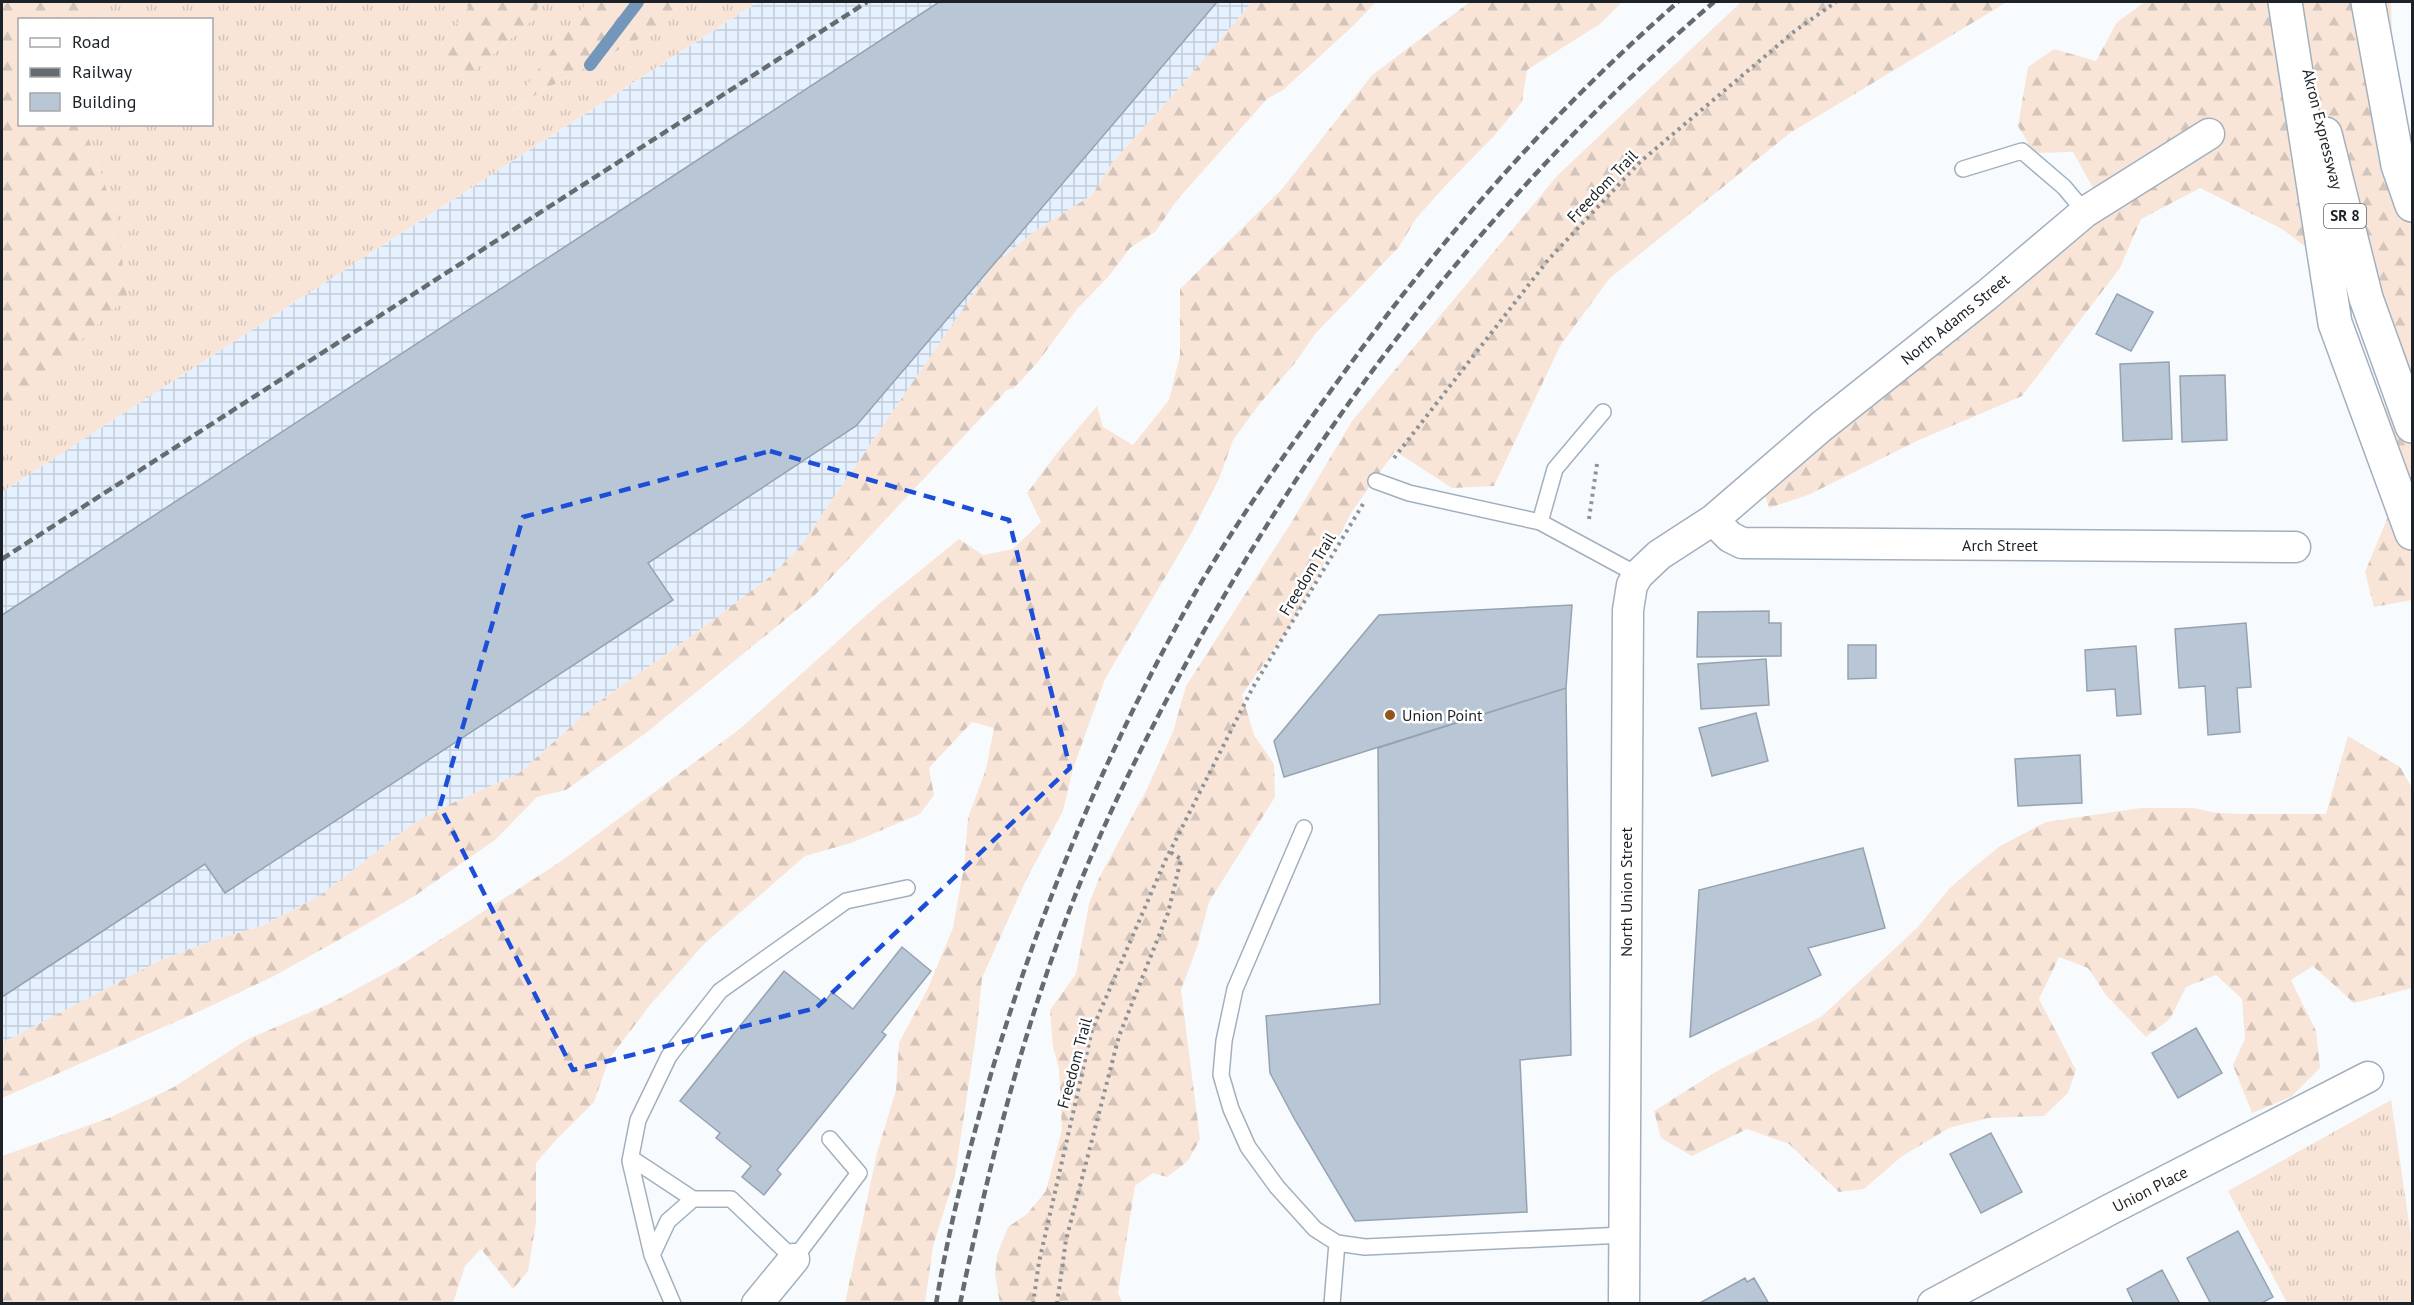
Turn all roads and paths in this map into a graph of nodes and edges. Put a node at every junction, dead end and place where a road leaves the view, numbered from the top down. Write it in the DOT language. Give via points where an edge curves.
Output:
graph roads {
  1 [pos="1836,2"];
  2 [pos="2285,2"];
  3 [pos="2292,2"];
  4 [pos="2368,2"];
  5 [pos="2209,134"];
  6 [pos="1963,169"];
  7 [pos="2412,205"];
  8 [pos="2085,212"];
  9 [pos="1603,412"];
  10 [pos="2412,426"];
  11 [pos="1594,479"];
  12 [pos="1377,481"];
  13 [pos="1592,508"];
  14 [pos="1713,520"];
  15 [pos="1540,522"];
  16 [pos="2412,533"];
  17 [pos="2295,547"];
  18 [pos="1638,575"];
  19 [pos="1304,828"];
  20 [pos="1170,852"];
  21 [pos="908,888"];
  22 [pos="2368,1077"];
  23 [pos="830,1139"];
  24 [pos="631,1158"];
  25 [pos="693,1199"];
  26 [pos="1624,1235"];
  27 [pos="1337,1243"];
  28 [pos="652,1255"];
  29 [pos="794,1259"];
  30 [pos="673,1304"];
  31 [pos="757,1304"];
  32 [pos="1034,1304"];
  33 [pos="1057,1304"];
  34 [pos="1332,1304"];
  35 [pos="1624,1304"];
  36 [pos="1933,1304"];
  1 -- 12 [label="path, Freedom Trail" via="1796,30 1640,162 1548,260"];
  2 -- 16 [label="highway" via="2335,323"];
  3 -- 10 [label="highway, Akron Expressway / SR 8" via="2366,298"];
  4 -- 7 [label="highway" via="2398,165"];
  5 -- 8 [label="street, North Adams Street"];
  6 -- 8 [label="lane" via="2022,151 2064,187"];
  8 -- 14 [label="street, North Adams Street"];
  9 -- 15 [label="lane" via="1555,469"];
  11 -- 13 [label="path"];
  12 -- 15 [label="lane" via="1409,493"];
  12 -- 20 [label="path, Freedom Trail" via="1252,689"];
  14 -- 17 [label="street, Arch Street" via="1742,543"];
  14 -- 18 [label="street, North Union Street" via="1659,555"];
  15 -- 18 [label="lane"];
  18 -- 26 [label="street, North Union Street" via="1632,585 1628,610"];
  19 -- 27 [label="lane" via="1235,989 1221,1075 1248,1147 1315,1229"];
  20 -- 32 [label="path, Freedom Trail" via="1092,1030"];
  20 -- 33 [label="path" via="1181,859 1168,913 1119,1036 1066,1240"];
  21 -- 24 [label="lane" via="846,901 720,991 669,1056 638,1120"];
  22 -- 36 [label="street, Union Place"];
  23 -- 29 [label="lane" via="859,1173"];
  24 -- 25 [label="lane"];
  24 -- 28 [label="lane"];
  25 -- 28 [label="lane" via="668,1221"];
  25 -- 29 [label="lane" via="731,1198"];
  26 -- 27 [label="lane" via="1365,1247"];
  26 -- 35 [label="street, North Union Street"];
  27 -- 34 [label="lane"];
  28 -- 30 [label="lane"];
  29 -- 31 [label="street"];
}
